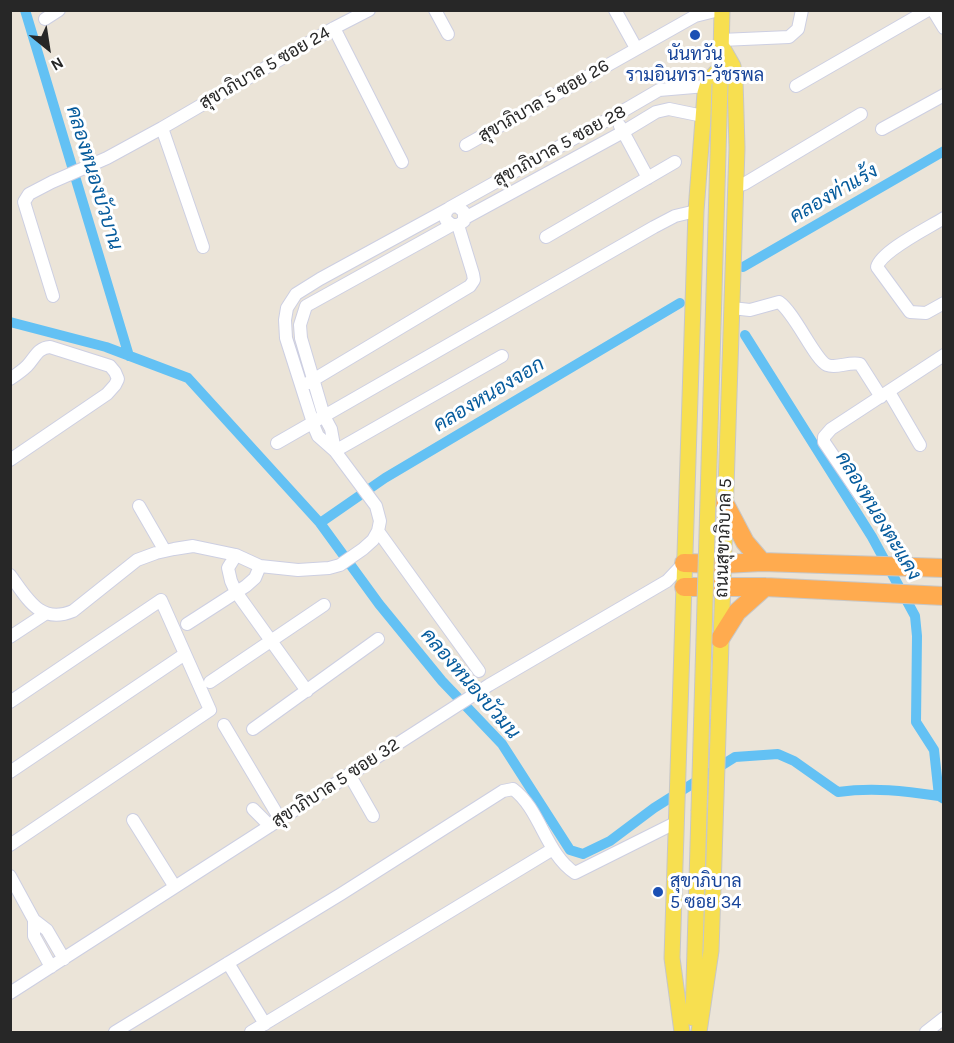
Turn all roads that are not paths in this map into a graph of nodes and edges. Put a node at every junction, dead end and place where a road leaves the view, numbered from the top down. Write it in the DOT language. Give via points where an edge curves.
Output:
graph roads {
  1 [pos="59,10"];
  2 [pos="369,10"];
  3 [pos="435,10"];
  4 [pos="615,10"];
  5 [pos="720,10"];
  6 [pos="802,10"];
  7 [pos="930,10"];
  8 [pos="45,19"];
  9 [pos="334,28"];
  10 [pos="944,28"];
  11 [pos="448,34"];
  12 [pos="721,43"];
  13 [pos="636,48"];
  14 [pos="713,85"];
  15 [pos="796,86"];
  16 [pos="944,94"];
  17 [pos="861,114"];
  18 [pos="616,115"];
  19 [pos="703,116"];
  20 [pos="162,128"];
  21 [pos="882,129"];
  22 [pos="623,132"];
  23 [pos="466,145"];
  24 [pos="402,162"];
  25 [pos="675,162"];
  26 [pos="648,178"];
  27 [pos="736,188"];
  28 [pos="449,208"];
  29 [pos="696,211"];
  30 [pos="944,218"];
  31 [pos="458,223"];
  32 [pos="546,237"];
  33 [pos="203,247"];
  34 [pos="320,279"];
  35 [pos="329,292"];
  36 [pos="52,297"];
  37 [pos="944,303"];
  38 [pos="732,308"];
  39 [pos="944,355"];
  40 [pos="502,356"];
  41 [pos="10,379"];
  42 [pos="313,381"];
  43 [pos="301,386"];
  44 [pos="885,394"];
  45 [pos="324,416"];
  46 [pos="312,422"];
  47 [pos="331,429"];
  48 [pos="318,436"];
  49 [pos="278,443"];
  50 [pos="920,445"];
  51 [pos="335,451"];
  52 [pos="10,460"];
  53 [pos="862,498"];
  54 [pos="724,502"];
  55 [pos="139,506"];
  56 [pos="686,506"];
  57 [pos="378,531"];
  58 [pos="165,551"];
  59 [pos="236,555"];
  60 [pos="762,562"];
  61 [pos="684,563"];
  62 [pos="819,563"];
  63 [pos="724,564"];
  64 [pos="260,566"];
  65 [pos="940,568"];
  66 [pos="10,575"];
  67 [pos="676,584"];
  68 [pos="722,587"];
  69 [pos="765,587"];
  70 [pos="818,590"];
  71 [pos="236,592"];
  72 [pos="944,596"];
  73 [pos="324,604"];
  74 [pos="45,614"];
  75 [pos="187,624"];
  76 [pos="682,635"];
  77 [pos="720,636"];
  78 [pos="10,638"];
  79 [pos="378,639"];
  80 [pos="271,641"];
  81 [pos="185,654"];
  82 [pos="479,670"];
  83 [pos="210,682"];
  84 [pos="307,691"];
  85 [pos="10,702"];
  86 [pos="224,725"];
  87 [pos="253,729"];
  88 [pos="10,772"];
  89 [pos="349,774"];
  90 [pos="253,809"];
  91 [pos="677,815"];
  92 [pos="373,816"];
  93 [pos="133,820"];
  94 [pos="275,822"];
  95 [pos="10,844"];
  96 [pos="553,849"];
  97 [pos="10,876"];
  98 [pos="175,887"];
  99 [pos="34,920"];
  100 [pos="64,959"];
  101 [pos="228,963"];
  102 [pos="51,967"];
  103 [pos="10,993"];
  104 [pos="944,1018"];
  105 [pos="265,1024"];
  106 [pos="115,1032"];
  107 [pos="251,1032"];
  108 [pos="682,1032"];
  109 [pos="693,1032"];
  110 [pos="699,1032"];
  111 [pos="926,1032"];
  1 -- 8 [label="street"];
  2 -- 9 [label="street, สุขาภิบาล 5 ซอย 24"];
  3 -- 11 [label="street"];
  4 -- 13 [label="street"];
  5 -- 12 [label="main road, ถนนสุขาภิบาล 5"];
  5 -- 13 [label="street, สุขาภิบาล 5 ซอย 26" via="695,16"];
  6 -- 12 [label="street" via="798,29 789,37"];
  7 -- 10 [label="street"];
  7 -- 15 [label="street"];
  9 -- 20 [label="street, สุขาภิบาล 5 ซอย 24"];
  9 -- 24 [label="street"];
  12 -- 14 [label="main road, ถนนสุขาภิบาล 5" via="720,67"];
  12 -- 27 [label="main road, ถนนสุขาภิบาล 5" via="735,79"];
  13 -- 23 [label="street, สุขาภิบาล 5 ซอย 26"];
  14 -- 18 [label="street, สุขาภิบาล 5 ซอย 28" via="659,90"];
  14 -- 19 [label="main road, ถนนสุขาภิบาล 5"];
  14 -- 109 [label="main road, ถนนสุขาภิบาล 5, bridge"];
  16 -- 21 [label="street"];
  17 -- 27 [label="street"];
  18 -- 22 [label="street"];
  18 -- 28 [label="street, สุขาภิบาล 5 ซอย 28"];
  19 -- 22 [label="street, สุขาภิบาล 5 ซอย 28" via="669,110 656,112"];
  19 -- 29 [label="main road, ถนนสุขาภิบาล 5"];
  20 -- 33 [label="street"];
  20 -- 36 [label="street, สุขาภิบาล 5 ซอย 24" via="29,194 24,202"];
  22 -- 26 [label="street"];
  22 -- 31 [label="street, สุขาภิบาล 5 ซอย 28"];
  25 -- 26 [label="street"];
  26 -- 32 [label="street"];
  27 -- 38 [label="main road, ถนนสุขาภิบาล 5"];
  28 -- 31 [label="street" via="445,218"];
  28 -- 34 [label="street, สุขาภิบาล 5 ซอย 28"];
  29 -- 45 [label="street" via="654,226"];
  29 -- 56 [label="main road, ถนนสุขาภิบาล 5"];
  30 -- 37 [label="street" via="888,253 877,267 910,312 926,313"];
  31 -- 35 [label="street, สุขาภิบาล 5 ซอย 28"];
  31 -- 42 [label="street" via="473,274 470,286"];
  34 -- 35 [label="street"];
  34 -- 43 [label="street, สุขาภิบาล 5 ซอย 28" via="296,294 287,308 286,338"];
  35 -- 42 [label="street, สุขาภิบาล 5 ซอย 28" via="306,306 300,325"];
  38 -- 44 [label="street" via="750,310 779,302 823,363 860,364"];
  38 -- 54 [label="main road, ถนนสุขาภิบาล 5"];
  39 -- 44 [label="street"];
  40 -- 51 [label="street"];
  41 -- 52 [label="street" via="38,351 50,347 110,366 118,379 107,394"];
  42 -- 43 [label="street"];
  42 -- 45 [label="street, สุขาภิบาล 5 ซอย 28"];
  43 -- 46 [label="street, สุขาภิบาล 5 ซอย 28"];
  44 -- 50 [label="street"];
  44 -- 53 [label="street" via="824,437"];
  45 -- 46 [label="street"];
  45 -- 47 [label="street, สุขาภิบาล 5 ซอย 28"];
  46 -- 48 [label="street, สุขาภิบาล 5 ซอย 28"];
  46 -- 49 [label="street"];
  47 -- 48 [label="street"];
  47 -- 51 [label="street, สุขาภิบาล 5 ซอย 28"];
  48 -- 51 [label="street"];
  51 -- 57 [label="street" via="379,514"];
  54 -- 56 [label="main road" via="714,513 704,516 690,512"];
  54 -- 60 [label="highway"];
  54 -- 63 [label="main road, ถนนสุขาภิบาล 5"];
  55 -- 58 [label="street"];
  56 -- 61 [label="main road, ถนนสุขาภิบาล 5"];
  57 -- 64 [label="street" via="363,549 340,565 298,570"];
  57 -- 82 [label="street"];
  58 -- 59 [label="street" via="193,546"];
  58 -- 74 [label="street" via="137,560 73,611"];
  59 -- 64 [label="street"];
  59 -- 71 [label="street" via="228,568"];
  60 -- 62 [label="highway"];
  60 -- 63 [label="highway"];
  61 -- 63 [label="highway"];
  61 -- 67 [label="main road, ถนนสุขาภิบาล 5"];
  62 -- 65 [label="highway"];
  62 -- 70 [label="highway"];
  63 -- 68 [label="main road, ถนนสุขาภิบาล 5"];
  64 -- 71 [label="street" via="255,578"];
  66 -- 74 [label="street"];
  67 -- 68 [label="highway"];
  67 -- 76 [label="main road, ถนนสุขาภิบาล 5"];
  67 -- 89 [label="street, สุขาภิบาล 5 ซอย 32" via="469,698"];
  68 -- 69 [label="highway"];
  68 -- 77 [label="main road, ถนนสุขาภิบาล 5"];
  69 -- 70 [label="highway"];
  69 -- 77 [label="highway"];
  70 -- 72 [label="highway"];
  71 -- 75 [label="street"];
  71 -- 80 [label="street"];
  73 -- 80 [label="street"];
  74 -- 78 [label="street"];
  76 -- 77 [label="main road" via="698,621 708,621"];
  76 -- 91 [label="main road, ถนนสุขาภิบาล 5"];
  77 -- 110 [label="main road, ถนนสุขาภิบาล 5" via="711,951"];
  79 -- 84 [label="street"];
  80 -- 83 [label="street"];
  80 -- 84 [label="street"];
  81 -- 85 [label="street" via="161,600"];
  81 -- 88 [label="street"];
  81 -- 95 [label="street" via="210,710"];
  84 -- 87 [label="street"];
  86 -- 94 [label="street"];
  89 -- 92 [label="street"];
  89 -- 94 [label="street, สุขาภิบาล 5 ซอย 32"];
  90 -- 94 [label="street"];
  91 -- 96 [label="street" via="578,873"];
  91 -- 108 [label="main road, ถนนสุขาภิบาล 5" via="672,958"];
  93 -- 98 [label="street"];
  94 -- 98 [label="street, สุขาภิบาล 5 ซอย 32"];
  96 -- 101 [label="street" via="522,796 513,789 502,791"];
  96 -- 105 [label="street"];
  97 -- 99 [label="street"];
  98 -- 100 [label="street, สุขาภิบาล 5 ซอย 32"];
  99 -- 100 [label="street" via="47,930"];
  99 -- 102 [label="street" via="34,936"];
  100 -- 102 [label="street, สุขาภิบาล 5 ซอย 32"];
  101 -- 105 [label="street"];
  101 -- 106 [label="street"];
  102 -- 103 [label="street, สุขาภิบาล 5 ซอย 32"];
  104 -- 111 [label="street"];
  105 -- 107 [label="street"];
}
